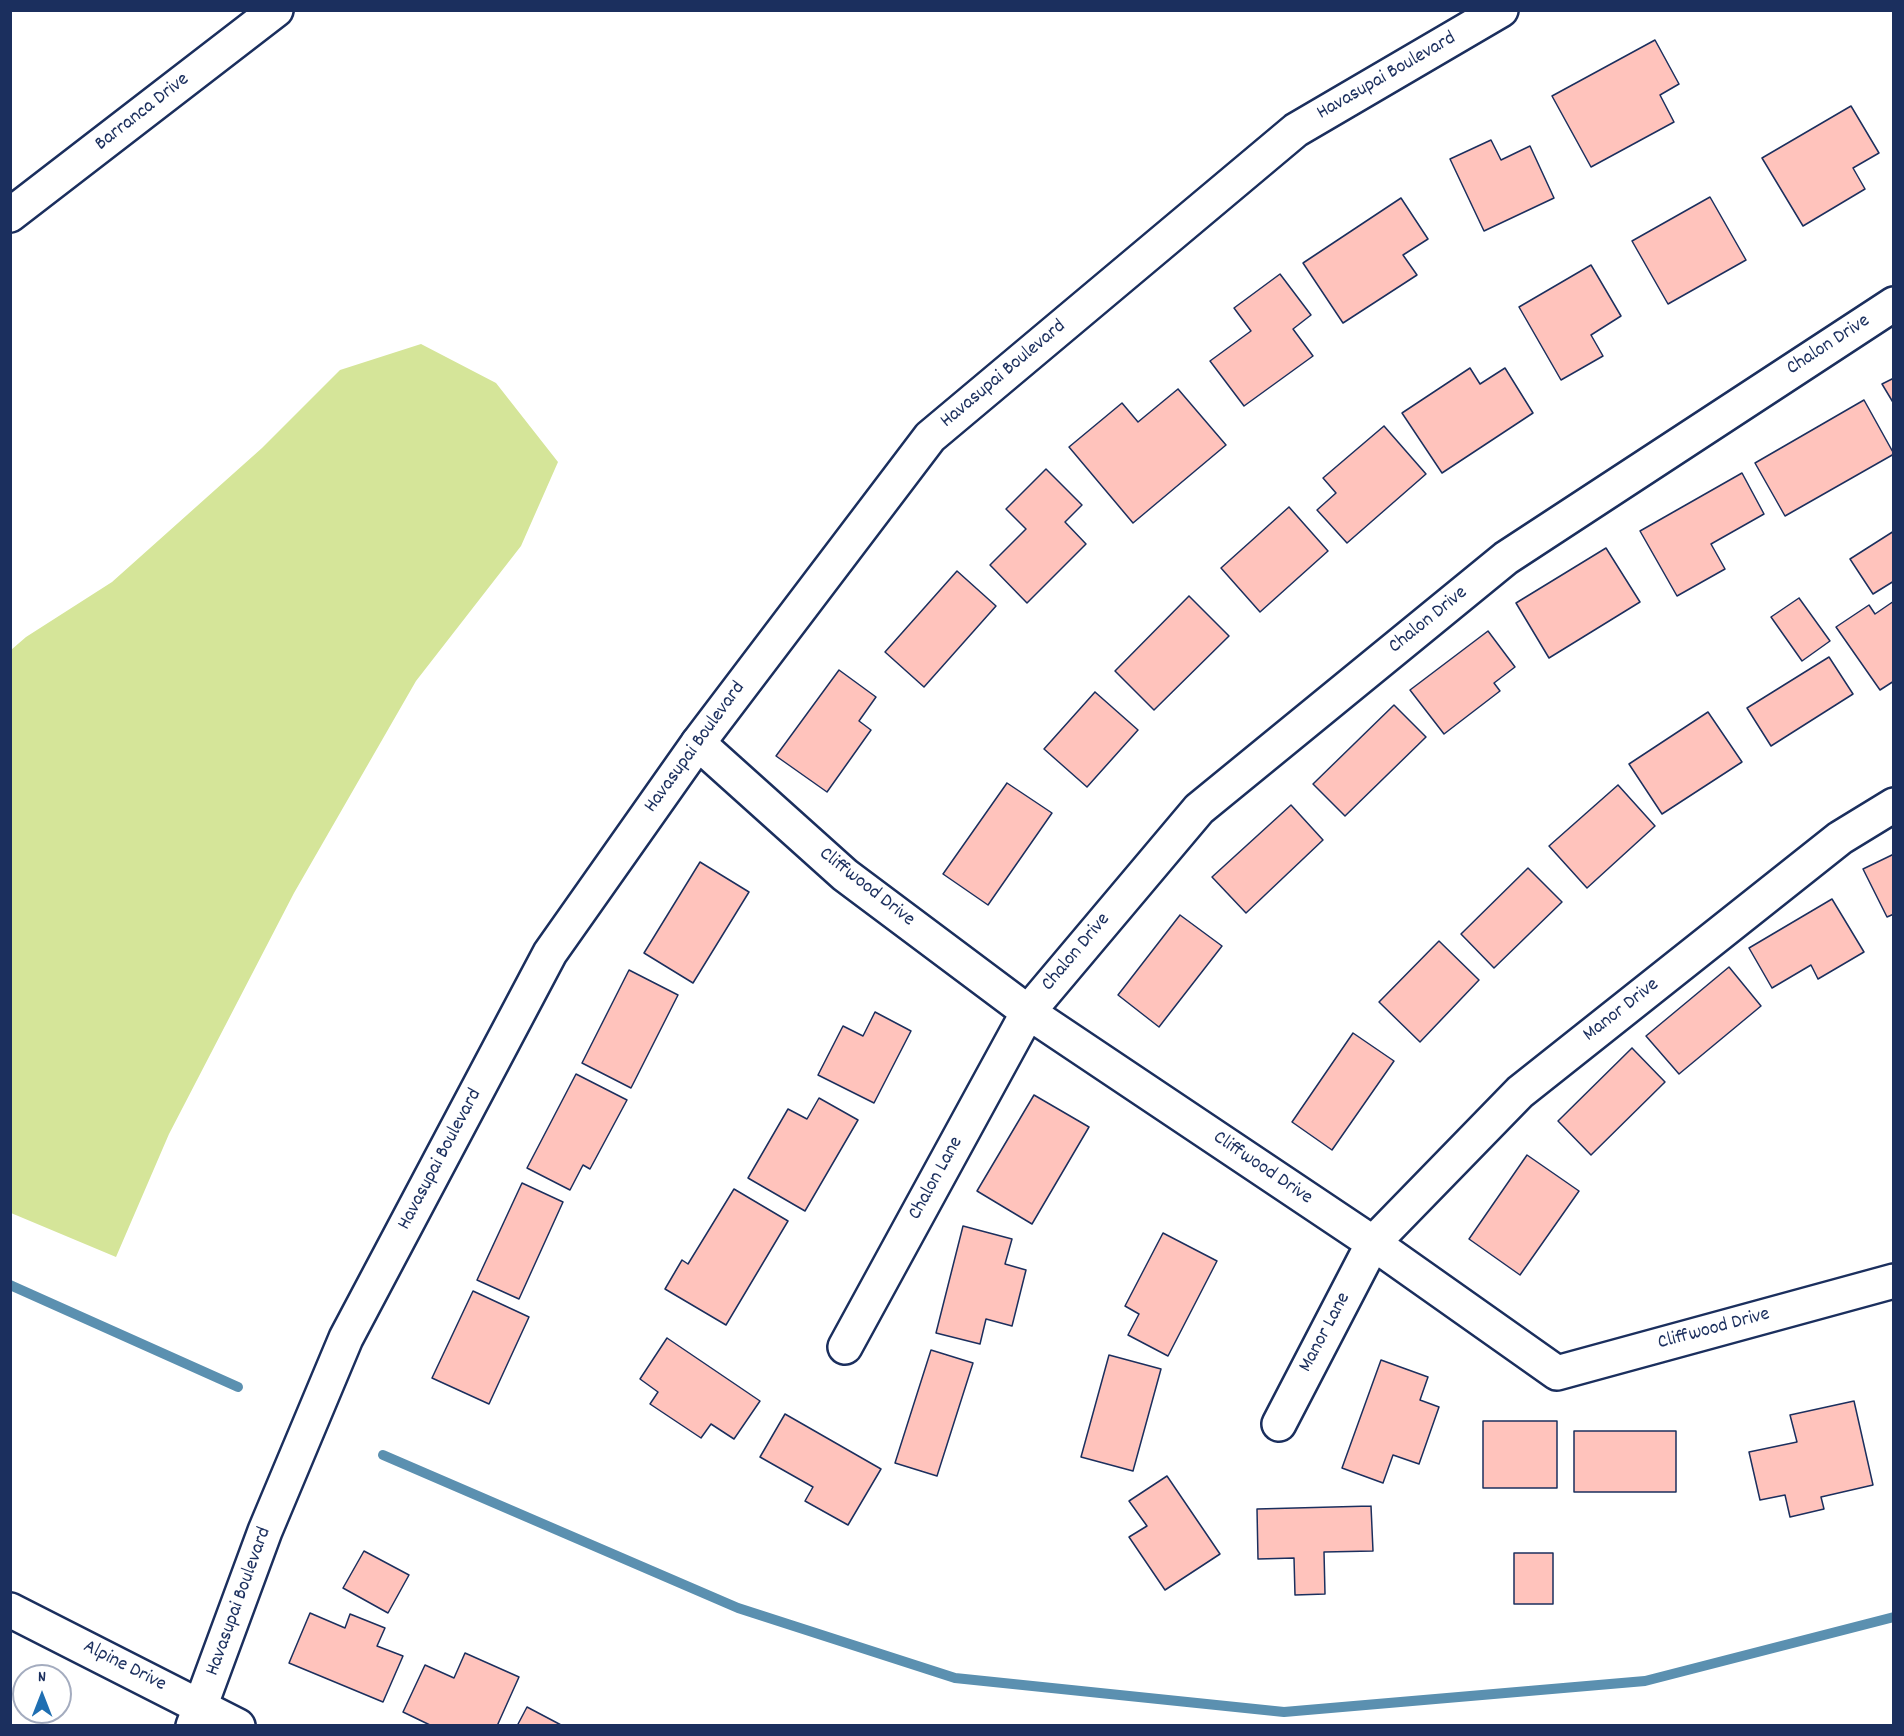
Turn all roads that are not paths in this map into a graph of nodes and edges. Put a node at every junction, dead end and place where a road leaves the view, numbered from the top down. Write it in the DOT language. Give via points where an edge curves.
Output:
graph roads {
  1 [pos="276,10"];
  2 [pos="1501,10"];
  3 [pos="10,215"];
  4 [pos="1893,304"];
  5 [pos="698,743"];
  6 [pos="1893,805"];
  7 [pos="1028,1012"];
  8 [pos="1373,1243"];
  9 [pos="1893,1281"];
  10 [pos="845,1347"];
  11 [pos="1279,1424"];
  12 [pos="10,1610"];
  13 [pos="197,1716"];
  14 [pos="238,1725"];
  1 -- 3 [label="street, Barranca Drive"];
  2 -- 5 [label="street, Havasupai Boulevard" via="1296,130 930,437"];
  4 -- 7 [label="street, Chalon Drive" via="1506,558 1217,794 1199,809"];
  5 -- 7 [label="street, Cliffwood Drive" via="845,875"];
  5 -- 13 [label="street, Havasupai Boulevard" via="550,953 352,1328 265,1532"];
  6 -- 8 [label="street, Manor Drive" via="1840,838 1520,1092"];
  7 -- 8 [label="street, Cliffwood Drive"];
  7 -- 10 [label="street, Chalon Lane"];
  8 -- 9 [label="street, Cliffwood Drive" via="1557,1373"];
  8 -- 11 [label="street, Manor Lane"];
  12 -- 13 [label="street, Alpine Drive"];
  13 -- 14 [label="street, Alpine Drive"];
}
